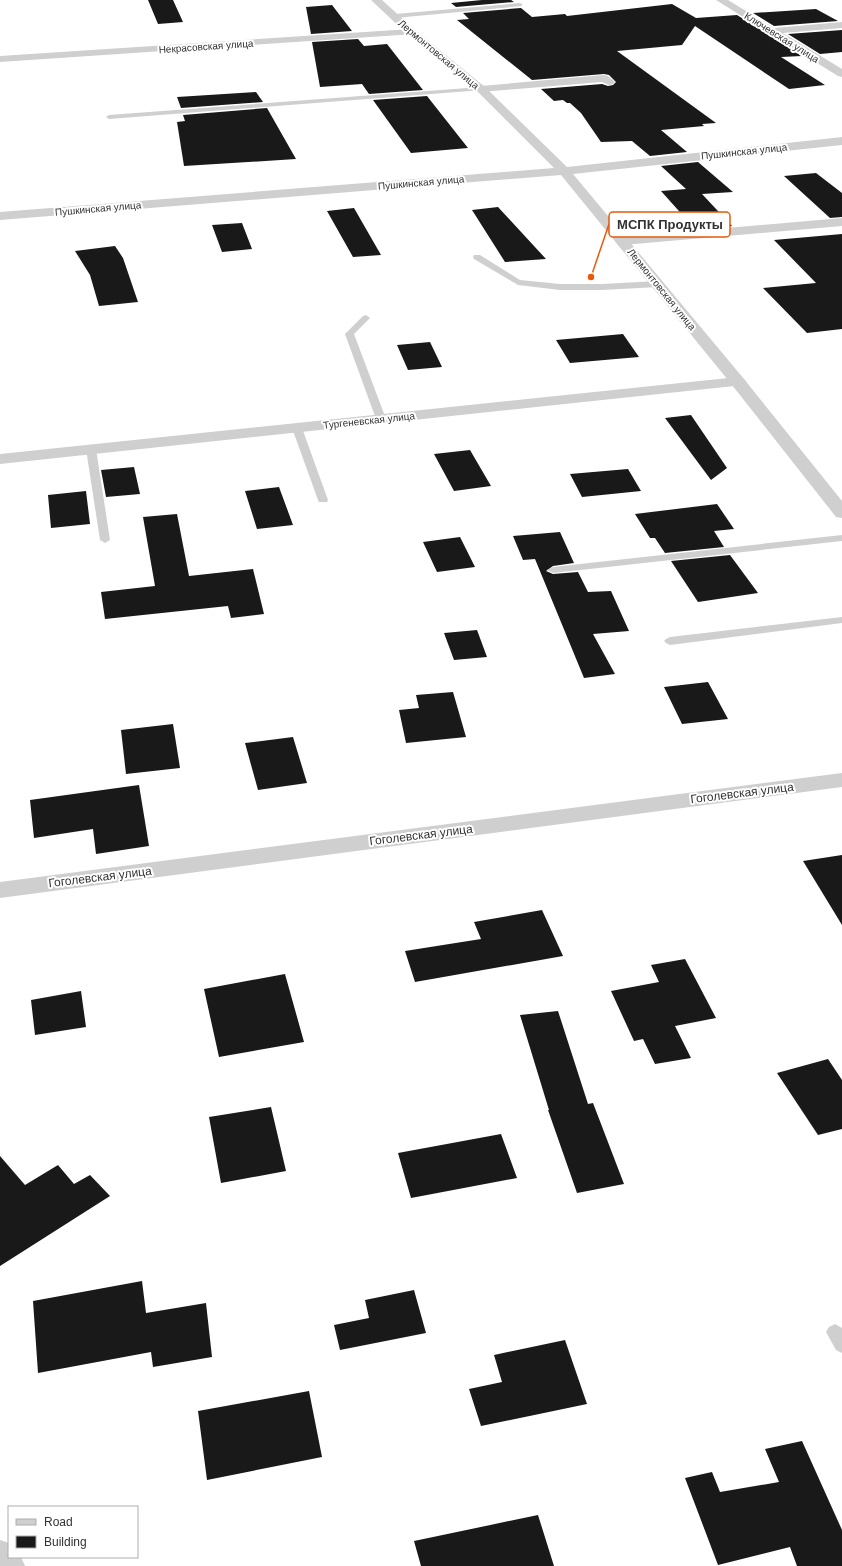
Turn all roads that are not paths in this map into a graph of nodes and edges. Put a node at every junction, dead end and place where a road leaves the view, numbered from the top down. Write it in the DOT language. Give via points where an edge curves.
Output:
graph roads {
  1 [pos="376,0"];
  2 [pos="722,0"];
  3 [pos="520,5"];
  4 [pos="395,16"];
  5 [pos="842,25"];
  6 [pos="774,31"];
  7 [pos="411,32"];
  8 [pos="0,59"];
  9 [pos="842,74"];
  10 [pos="609,82"];
  11 [pos="480,89"];
  12 [pos="109,117"];
  13 [pos="842,141"];
  14 [pos="564,171"];
  15 [pos="0,216"];
  16 [pos="842,222"];
  17 [pos="623,241"];
  18 [pos="477,257"];
  19 [pos="658,284"];
  20 [pos="366,318"];
  21 [pos="738,382"];
  22 [pos="381,419"];
  23 [pos="297,428"];
  24 [pos="91,449"];
  25 [pos="0,459"];
  26 [pos="323,500"];
  27 [pos="842,513"];
  28 [pos="842,538"];
  29 [pos="105,540"];
  30 [pos="553,570"];
  31 [pos="842,620"];
  32 [pos="670,641"];
  33 [pos="842,780"];
  34 [pos="0,890"];
  35 [pos="0,1556"];
  36 [pos="8,1566"];
  1 -- 4 [label="street, Лермонтовская улица"];
  2 -- 6 [label="street, Ключевская улица"];
  3 -- 4 [label="lane"];
  4 -- 7 [label="street, Лермонтовская улица"];
  5 -- 6 [label="street"];
  6 -- 9 [label="street, Ключевская улица"];
  7 -- 8 [label="street, Некрасовская улица"];
  7 -- 11 [label="street, Лермонтовская улица"];
  10 -- 11 [label="street" via="604,78"];
  11 -- 12 [label="lane"];
  11 -- 14 [label="street, Лермонтовская улица"];
  13 -- 14 [label="street, Пушкинская улица"];
  14 -- 15 [label="street, Пушкинская улица"];
  14 -- 17 [label="street, Лермонтовская улица"];
  16 -- 17 [label="street"];
  17 -- 19 [label="street, Лермонтовская улица"];
  18 -- 19 [label="lane" via="518,282 560,287"];
  19 -- 21 [label="street, Лермонтовская улица"];
  20 -- 22 [label="lane" via="349,334"];
  21 -- 22 [label="street, Тургеневская улица"];
  21 -- 27 [label="street, Лермонтовская улица"];
  22 -- 23 [label="street, Тургеневская улица"];
  23 -- 24 [label="street, Тургеневская улица"];
  23 -- 26 [label="lane"];
  24 -- 25 [label="street, Тургеневская улица"];
  24 -- 29 [label="lane"];
  28 -- 30 [label="lane"];
  31 -- 32 [label="lane"];
  33 -- 34 [label="street, Гоголевская улица"];
  35 -- 36 [label="street"];
}
